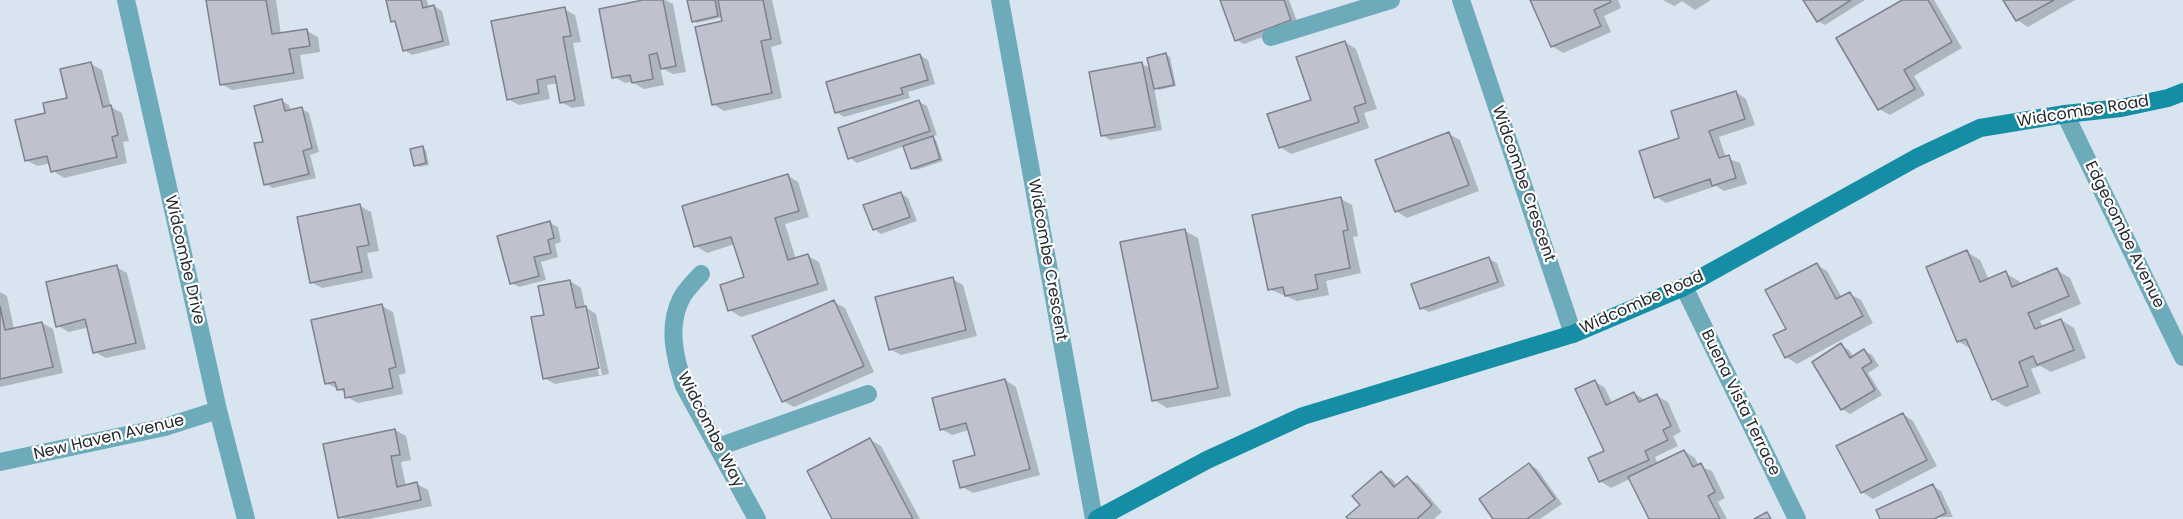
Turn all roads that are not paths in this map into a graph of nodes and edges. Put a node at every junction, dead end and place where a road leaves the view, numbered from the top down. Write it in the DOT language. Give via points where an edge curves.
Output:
graph roads {
  1 [pos="126,0"];
  2 [pos="1000,0"];
  3 [pos="1391,0"];
  4 [pos="1461,0"];
  5 [pos="1271,37"];
  6 [pos="2183,92"];
  7 [pos="2065,114"];
  8 [pos="701,274"];
  9 [pos="1684,287"];
  10 [pos="1573,334"];
  11 [pos="2183,357"];
  12 [pos="868,394"];
  13 [pos="218,410"];
  14 [pos="718,447"];
  15 [pos="0,462"];
  16 [pos="246,519"];
  17 [pos="757,519"];
  18 [pos="1095,519"];
  19 [pos="1797,519"];
  1 -- 13 [label="street, Widcombe Drive"];
  2 -- 18 [label="street, Widcombe Crescent"];
  3 -- 5 [label="street"];
  4 -- 10 [label="street, Widcombe Crescent"];
  6 -- 7 [label="street, Widcombe Road" via="2121,108"];
  7 -- 9 [label="street, Widcombe Road" via="1980,128 1916,158"];
  7 -- 11 [label="street, Edgecombe Avenue"];
  8 -- 14 [label="street, Widcombe Way" via="681,298 674,342 684,386"];
  9 -- 10 [label="street, Widcombe Road"];
  9 -- 19 [label="street, Buena Vista Terrace"];
  10 -- 18 [label="street, Widcombe Road" via="1303,416 1207,460"];
  12 -- 14 [label="street"];
  13 -- 15 [label="street, New Haven Avenue" via="165,427"];
  13 -- 16 [label="street, Widcombe Drive"];
  14 -- 17 [label="street, Widcombe Way"];
}
